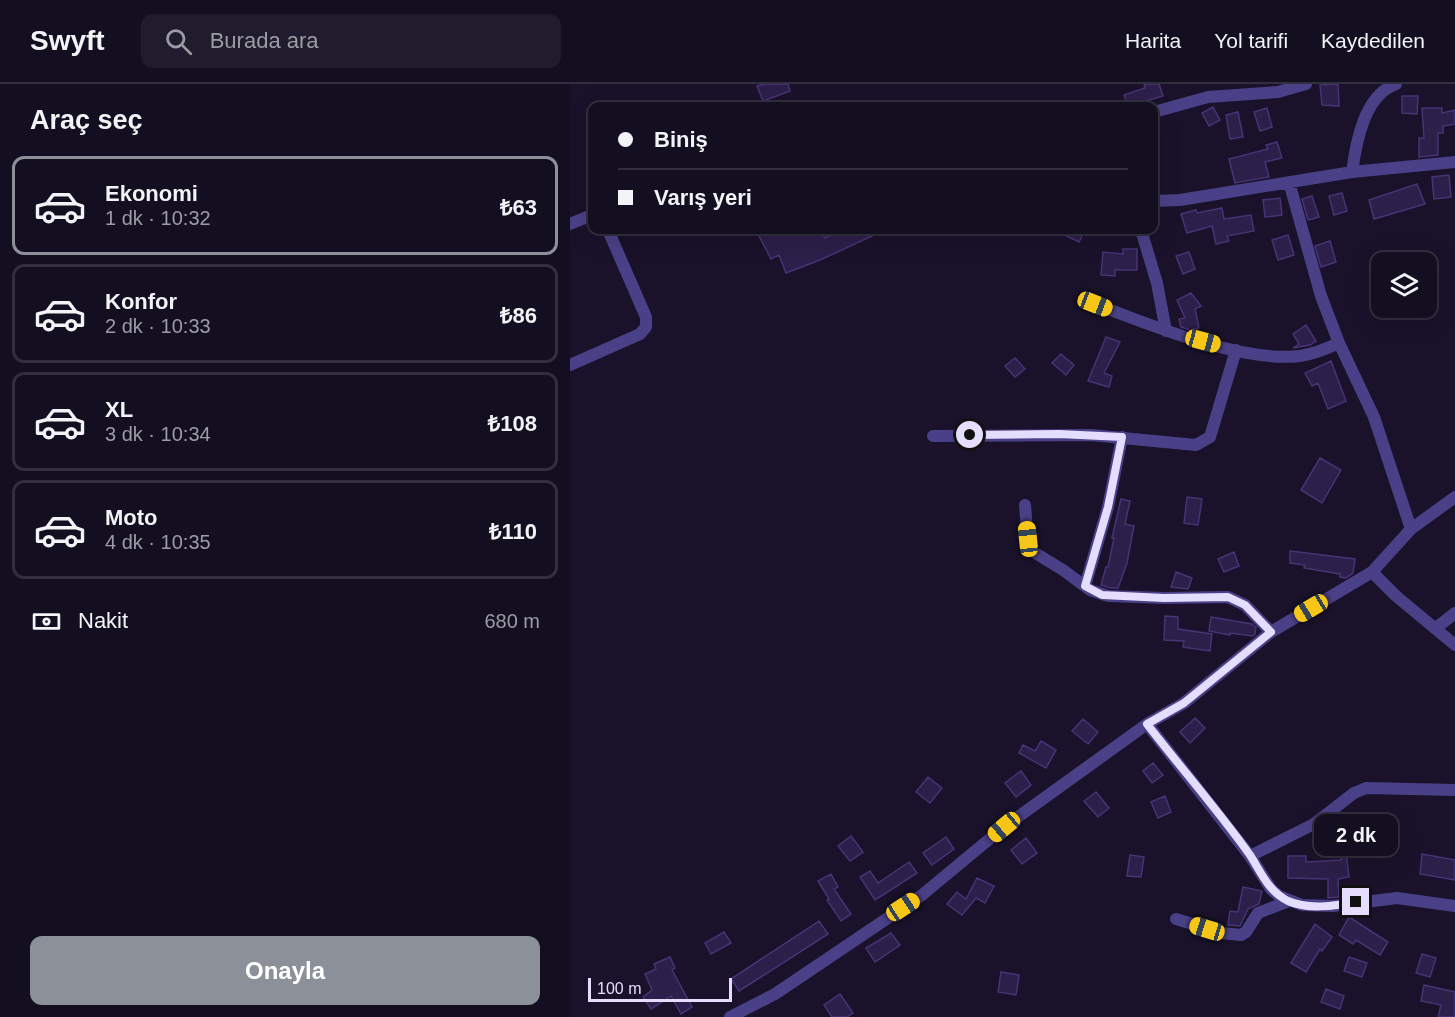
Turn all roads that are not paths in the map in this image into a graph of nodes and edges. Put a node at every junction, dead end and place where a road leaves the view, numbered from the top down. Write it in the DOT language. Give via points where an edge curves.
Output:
graph roads {
  1 [pos="1305,84"];
  2 [pos="1372,84"];
  3 [pos="1391,86"];
  4 [pos="1158,111"];
  5 [pos="1455,162"];
  6 [pos="1352,172"];
  7 [pos="1289,182"];
  8 [pos="1158,201"];
  9 [pos="588,217"];
  10 [pos="570,224"];
  11 [pos="610,234"];
  12 [pos="1142,234"];
  13 [pos="1095,304"];
  14 [pos="1166,331"];
  15 [pos="1339,343"];
  16 [pos="1236,350"];
  17 [pos="570,365"];
  18 [pos="933,436"];
  19 [pos="1122,437"];
  20 [pos="1455,497"];
  21 [pos="1025,505"];
  22 [pos="1411,529"];
  23 [pos="1372,572"];
  24 [pos="1085,586"];
  25 [pos="1455,613"];
  26 [pos="1436,628"];
  27 [pos="1271,632"];
  28 [pos="1455,645"];
  29 [pos="1147,724"];
  30 [pos="1455,790"];
  31 [pos="1250,856"];
  32 [pos="1289,901"];
  33 [pos="1455,906"];
  34 [pos="1176,919"];
  35 [pos="730,1017"];
  1 -- 4 [label="street" via="1278,92 1208,97"];
  2 -- 3 [label="street"];
  3 -- 6 [label="street" via="1362,125"];
  5 -- 6 [label="street"];
  6 -- 7 [label="street"];
  7 -- 8 [label="street" via="1180,201"];
  7 -- 15 [label="street" via="1321,296"];
  9 -- 10 [label="street"];
  11 -- 17 [label="street" via="646,316 646,327 640,334"];
  12 -- 14 [label="street"];
  13 -- 14 [label="street"];
  14 -- 16 [label="street"];
  15 -- 16 [label="street" via="1298,357"];
  15 -- 22 [label="street" via="1374,417"];
  16 -- 19 [label="street" via="1210,437 1190,445"];
  18 -- 19 [label="street"];
  19 -- 24 [label="street" via="1108,507"];
  20 -- 22 [label="street"];
  21 -- 24 [label="street" via="1032,551"];
  22 -- 23 [label="street"];
  23 -- 26 [label="street"];
  23 -- 27 [label="street"];
  24 -- 27 [label="street" via="1102,595 1228,597 1245,605"];
  25 -- 26 [label="street"];
  26 -- 28 [label="street"];
  27 -- 29 [label="street" via="1184,703"];
  29 -- 31 [label="street"];
  29 -- 35 [label="street" via="1004,827 922,895 775,994"];
  30 -- 31 [label="street" via="1366,788 1314,824"];
  31 -- 32 [label="street" via="1271,889"];
  32 -- 33 [label="street" via="1333,906 1397,898"];
  32 -- 34 [label="street" via="1258,913 1241,935"];
}
